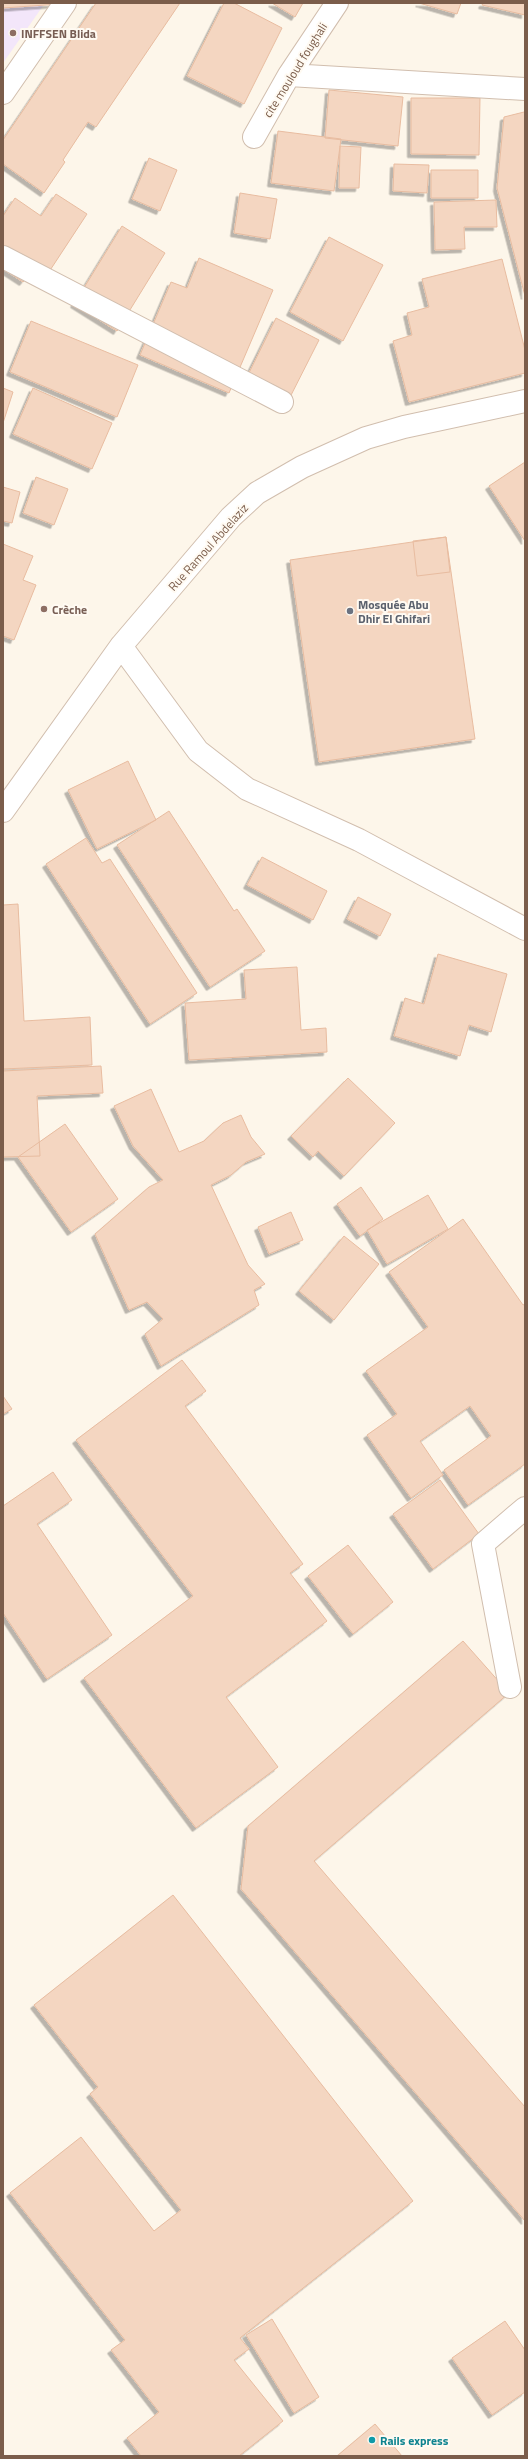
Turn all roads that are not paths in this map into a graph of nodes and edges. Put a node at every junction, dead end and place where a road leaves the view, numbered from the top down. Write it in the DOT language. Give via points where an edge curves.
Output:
graph roads {
  1 [pos="65,3"];
  2 [pos="337,3"];
  3 [pos="289,75"];
  4 [pos="525,89"];
  5 [pos="3,93"];
  6 [pos="254,137"];
  7 [pos="3,257"];
  8 [pos="525,401"];
  9 [pos="282,402"];
  10 [pos="121,646"];
  11 [pos="3,811"];
  12 [pos="525,930"];
  13 [pos="525,1508"];
  14 [pos="510,1687"];
  1 -- 5 [label="street"];
  2 -- 3 [label="street, cite mouloud foughali"];
  3 -- 4 [label="street"];
  3 -- 6 [label="street, cite mouloud foughali"];
  7 -- 9 [label="street"];
  8 -- 10 [label="street, Rue Ramoul Abdelaziz" via="404,427 366,438 302,467 257,493 231,517"];
  10 -- 11 [label="street, Rue Ramoul Abdelaziz"];
  10 -- 12 [label="street" via="198,751 241,785 359,840"];
  13 -- 14 [label="street" via="483,1544"];
}
